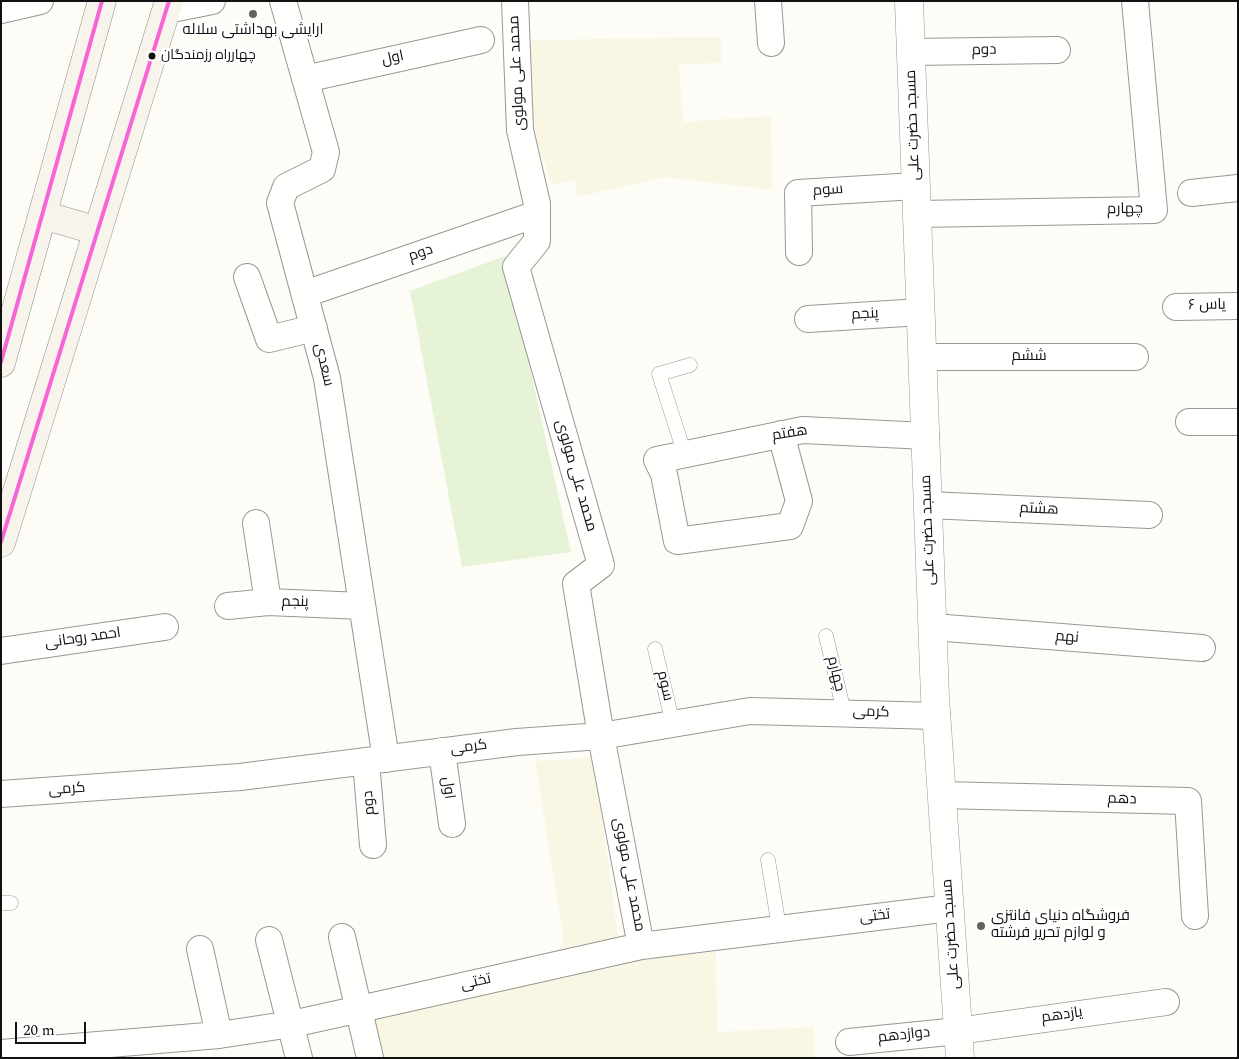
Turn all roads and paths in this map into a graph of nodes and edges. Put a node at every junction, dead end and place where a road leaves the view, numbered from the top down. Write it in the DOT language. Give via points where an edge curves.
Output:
graph roads {
  1 [pos="40,1"];
  2 [pos="102,1"];
  3 [pos="212,1"];
  4 [pos="283,1"];
  5 [pos="515,1"];
  6 [pos="768,1"];
  7 [pos="909,1"];
  8 [pos="1135,1"];
  9 [pos="168,6"];
  10 [pos="1,10"];
  11 [pos="480,40"];
  12 [pos="771,44"];
  13 [pos="1057,50"];
  14 [pos="911,52"];
  15 [pos="305,79"];
  16 [pos="916,186"];
  17 [pos="1238,188"];
  18 [pos="1191,193"];
  19 [pos="537,214"];
  20 [pos="917,214"];
  21 [pos="42,215"];
  22 [pos="98,231"];
  23 [pos="799,252"];
  24 [pos="247,277"];
  25 [pos="305,294"];
  26 [pos="1238,306"];
  27 [pos="1176,307"];
  28 [pos="921,312"];
  29 [pos="808,319"];
  30 [pos="314,328"];
  31 [pos="922,357"];
  32 [pos="1135,357"];
  33 [pos="1,363"];
  34 [pos="690,365"];
  35 [pos="1190,422"];
  36 [pos="1238,422"];
  37 [pos="781,434"];
  38 [pos="926,436"];
  39 [pos="685,455"];
  40 [pos="928,505"];
  41 [pos="1149,515"];
  42 [pos="256,524"];
  43 [pos="1,543"];
  44 [pos="268,602"];
  45 [pos="228,606"];
  46 [pos="362,606"];
  47 [pos="165,627"];
  48 [pos="933,627"];
  49 [pos="826,636"];
  50 [pos="655,648"];
  51 [pos="1202,648"];
  52 [pos="1,651"];
  53 [pos="844,712"];
  54 [pos="937,716"];
  55 [pos="673,724"];
  56 [pos="601,736"];
  57 [pos="442,752"];
  58 [pos="376,760"];
  59 [pos="1,794"];
  60 [pos="942,794"];
  61 [pos="452,824"];
  62 [pos="373,845"];
  63 [pos="768,860"];
  64 [pos="950,908"];
  65 [pos="1195,916"];
  66 [pos="779,927"];
  67 [pos="342,937"];
  68 [pos="269,940"];
  69 [pos="642,946"];
  70 [pos="200,949"];
  71 [pos="1166,1002"];
  72 [pos="360,1009"];
  73 [pos="292,1024"];
  74 [pos="958,1031"];
  75 [pos="219,1035"];
  76 [pos="849,1042"];
  77 [pos="118,1051"];
  78 [pos="1,1053"];
  79 [pos="299,1058"];
  80 [pos="370,1058"];
  81 [pos="960,1058"];
  1 -- 10 [label="street"];
  2 -- 21 [label="main road"];
  3 -- 9 [label="street"];
  4 -- 15 [label="street, سعدی"];
  5 -- 19 [label="street, محمد علی مولوی" via="520,130"];
  6 -- 12 [label="street"];
  7 -- 14 [label="street, مسجد حضرت علی"];
  8 -- 20 [label="street, چهارم" via="1154,210"];
  9 -- 22 [label="main road"];
  11 -- 15 [label="street, اول"];
  13 -- 14 [label="street, دوم"];
  14 -- 16 [label="street, مسجد حضرت علی"];
  15 -- 25 [label="street, سعدی" via="326,152 322,169 286,187 280,203"];
  16 -- 20 [label="street, مسجد حضرت علی"];
  16 -- 23 [label="street, سوم" via="798,193"];
  17 -- 18 [label="street"];
  19 -- 25 [label="street, دوم"];
  19 -- 56 [label="street, محمد علی مولوی" via="537,241 516,267 600,565 576,584"];
  20 -- 28 [label="street, مسجد حضرت علی"];
  21 -- 22 [label="main road"];
  21 -- 33 [label="main road"];
  22 -- 43 [label="main road"];
  24 -- 30 [label="street" via="269,339"];
  25 -- 30 [label="street, سعدی"];
  26 -- 27 [label="street, یاس ۶"];
  28 -- 29 [label="street, پنجم"];
  28 -- 31 [label="street, مسجد حضرت علی"];
  30 -- 46 [label="street, سعدی" via="327,378"];
  31 -- 32 [label="street, ششم"];
  31 -- 38 [label="street, مسجد حضرت علی"];
  34 -- 39 [label="lane" via="659,374"];
  35 -- 36 [label="street"];
  37 -- 38 [label="street, هفتم" via="803,430"];
  37 -- 39 [label="street, هفتم"];
  37 -- 39 [label="street, هفتم" via="799,501 790,526 677,541 664,474 657,460"];
  38 -- 40 [label="street, مسجد حضرت علی"];
  40 -- 41 [label="street, هشتم"];
  40 -- 48 [label="street, مسجد حضرت علی"];
  42 -- 44 [label="street"];
  44 -- 45 [label="street, پنجم"];
  44 -- 46 [label="street, پنجم"];
  46 -- 58 [label="street, سعدی"];
  47 -- 52 [label="street, احمد روحانی"];
  48 -- 51 [label="street, نهم"];
  48 -- 54 [label="street, مسجد حضرت علی"];
  49 -- 53 [label="lane, چهارم"];
  50 -- 55 [label="lane, سوم"];
  53 -- 54 [label="street, کرمی"];
  53 -- 55 [label="street, کرمی" via="750,710"];
  54 -- 60 [label="street, مسجد حضرت علی"];
  55 -- 56 [label="street, کرمی"];
  56 -- 57 [label="street, کرمی"];
  56 -- 69 [label="street, محمد علی مولوی"];
  57 -- 58 [label="street, کرمی"];
  57 -- 61 [label="street, اول"];
  58 -- 59 [label="street, کرمی" via="240,778"];
  58 -- 62 [label="street, دوم"];
  60 -- 64 [label="street, مسجد حضرت علی"];
  60 -- 65 [label="street, دهم" via="1188,801"];
  63 -- 66 [label="lane"];
  64 -- 66 [label="street, تختی"];
  64 -- 74 [label="street, مسجد حضرت علی"];
  66 -- 69 [label="street, تختی"];
  67 -- 72 [label="street"];
  68 -- 73 [label="street"];
  69 -- 72 [label="street, تختی"];
  70 -- 75 [label="street"];
  71 -- 74 [label="street, یازدهم"];
  72 -- 73 [label="street, تختی"];
  72 -- 80 [label="street"];
  73 -- 75 [label="street, تختی"];
  73 -- 79 [label="street"];
  74 -- 76 [label="street, دوازدهم"];
  74 -- 81 [label="street, مسجد حضرت علی"];
  75 -- 77 [label="street, تختی"];
  77 -- 78 [label="street, تختی"];
}
